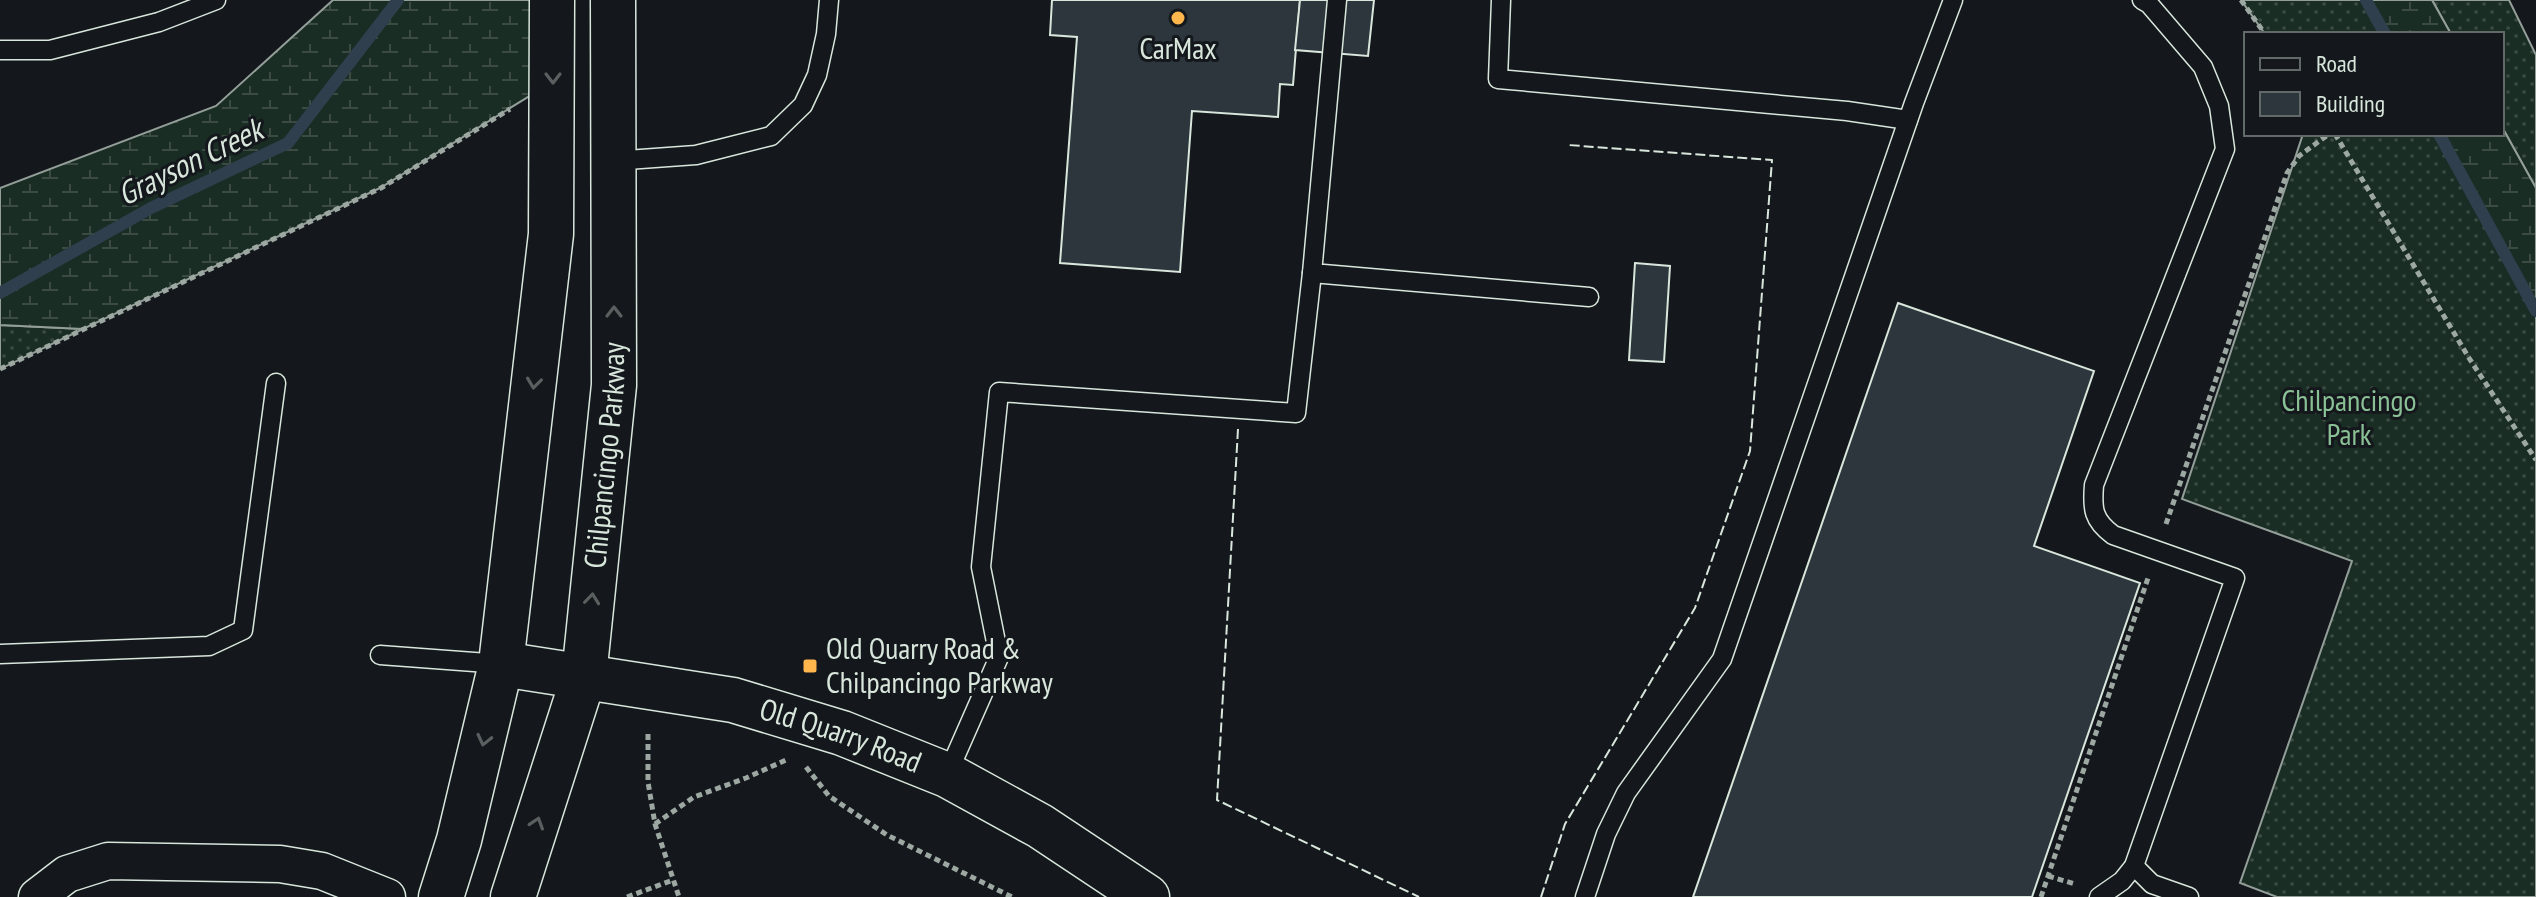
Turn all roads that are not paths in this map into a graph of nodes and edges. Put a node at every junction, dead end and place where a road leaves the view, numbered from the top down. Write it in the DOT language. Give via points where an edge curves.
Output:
graph roads {
  1 [pos="216,0"];
  2 [pos="552,0"];
  3 [pos="588,0"];
  4 [pos="613,0"];
  5 [pos="829,0"];
  6 [pos="1337,0"];
  7 [pos="1501,0"];
  8 [pos="1953,0"];
  9 [pos="2142,0"];
  10 [pos="0,50"];
  11 [pos="1908,120"];
  12 [pos="613,161"];
  13 [pos="1312,273"];
  14 [pos="1589,297"];
  15 [pos="276,383"];
  16 [pos="0,654"];
  17 [pos="380,655"];
  18 [pos="501,664"];
  19 [pos="584,676"];
  20 [pos="947,775"];
  21 [pos="2134,866"];
  22 [pos="37,897"];
  23 [pos="387,897"];
  24 [pos="441,897"];
  25 [pos="513,897"];
  26 [pos="1147,897"];
  27 [pos="1585,897"];
  28 [pos="2099,897"];
  29 [pos="2189,897"];
  1 -- 10 [label="lane" via="159,22 50,50"];
  2 -- 18 [label="street, one-way" via="551,234"];
  3 -- 12 [label="street" via="591,128 600,149"];
  4 -- 12 [label="street, Chilpancingo Parkway"];
  5 -- 12 [label="lane" via="817,75 803,105 771,136 696,155"];
  6 -- 13 [label="lane"];
  7 -- 11 [label="lane" via="1498,79"];
  8 -- 11 [label="lane"];
  9 -- 21 [label="lane" via="2203,67 2219,106 2225,149 2094,485 2092,509 2113,535 2235,578"];
  11 -- 27 [label="lane" via="1722,659 1626,793"];
  19 -- 12 [label="street, Chilpancingo Parkway, one-way" via="614,385"];
  13 -- 14 [label="lane"];
  13 -- 20 [label="lane" via="1296,413 999,392 981,567 999,657"];
  15 -- 16 [label="lane" via="243,630 209,646"];
  17 -- 18 [label="lane"];
  18 -- 19 [label="street, Old Quarry Road"];
  18 -- 24 [label="street, one-way"];
  19 -- 20 [label="street, Old Quarry Road" via="733,700 842,733"];
  25 -- 19 [label="street, Chilpancingo Parkway, one-way"];
  20 -- 26 [label="street, Old Quarry Road" via="1040,826"];
  21 -- 28 [label="lane"];
  21 -- 29 [label="lane" via="2152,884"];
  22 -- 23 [label="street" via="67,874 108,861 280,864 322,871"];
}
